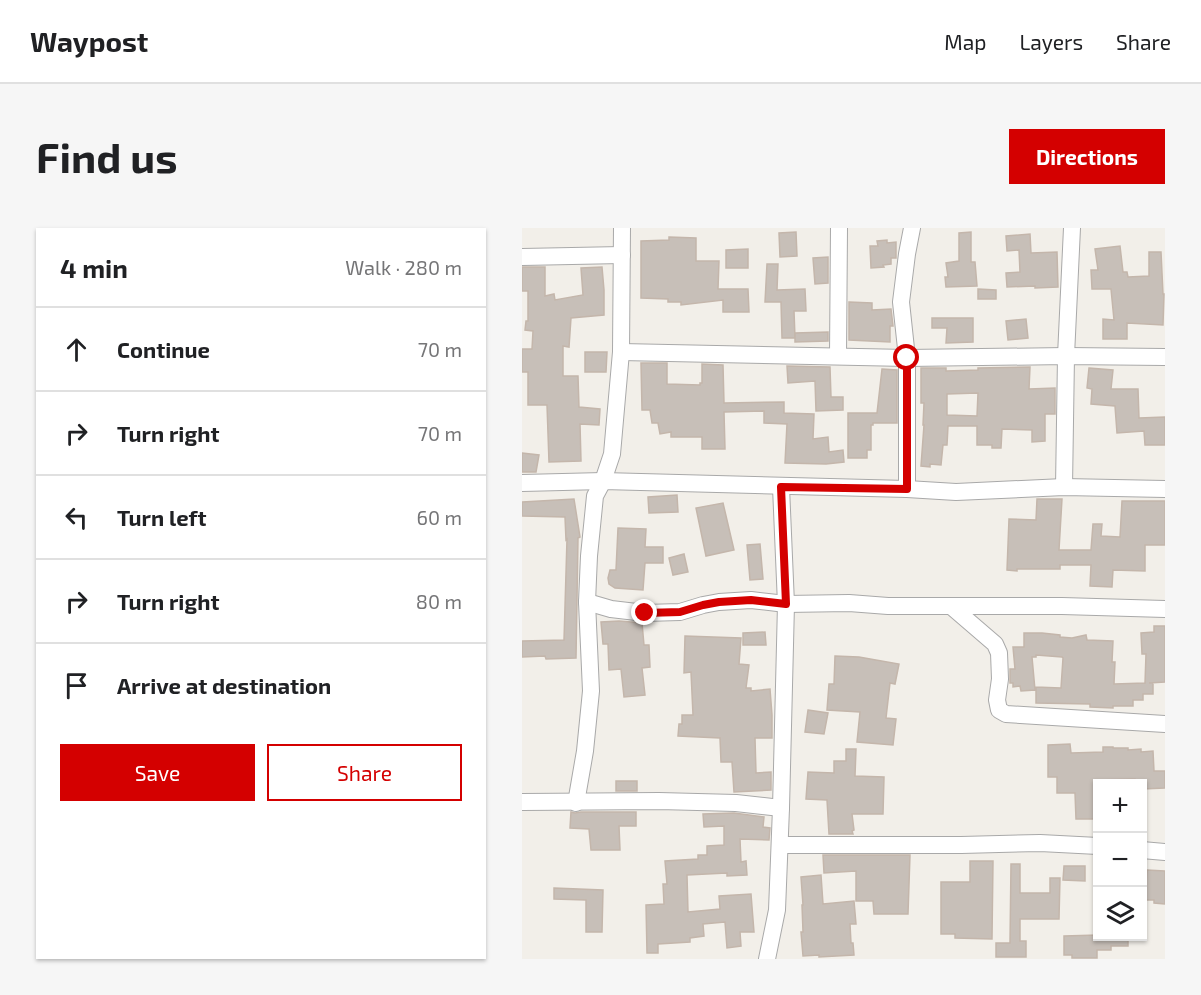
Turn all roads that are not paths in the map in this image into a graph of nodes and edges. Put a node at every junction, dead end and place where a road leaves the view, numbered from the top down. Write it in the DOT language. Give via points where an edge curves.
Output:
graph roads {
  1 [pos="622,228"];
  2 [pos="839,228"];
  3 [pos="912,228"];
  4 [pos="1072,228"];
  5 [pos="622,255"];
  6 [pos="522,257"];
  7 [pos="621,352"];
  8 [pos="838,356"];
  9 [pos="1066,356"];
  10 [pos="1165,357"];
  11 [pos="907,358"];
  12 [pos="603,481"];
  13 [pos="522,483"];
  14 [pos="781,487"];
  15 [pos="1064,487"];
  16 [pos="907,489"];
  17 [pos="1165,489"];
  18 [pos="587,602"];
  19 [pos="786,604"];
  20 [pos="952,607"];
  21 [pos="1165,609"];
  22 [pos="1165,724"];
  23 [pos="522,802"];
  24 [pos="576,803"];
  25 [pos="781,808"];
  26 [pos="780,845"];
  27 [pos="1093,846"];
  28 [pos="1147,850"];
  29 [pos="1165,852"];
  30 [pos="767,959"];
  1 -- 5 [label="street"];
  2 -- 8 [label="street"];
  3 -- 11 [label="street" via="901,302"];
  4 -- 9 [label="street"];
  5 -- 6 [label="street"];
  5 -- 7 [label="street"];
  7 -- 8 [label="street"];
  7 -- 12 [label="street" via="612,454"];
  8 -- 11 [label="street"];
  9 -- 10 [label="street"];
  9 -- 11 [label="street"];
  9 -- 15 [label="street"];
  11 -- 16 [label="street"];
  12 -- 13 [label="street"];
  12 -- 14 [label="street"];
  12 -- 18 [label="street" via="596,496"];
  14 -- 16 [label="street"];
  14 -- 19 [label="street"];
  15 -- 16 [label="street" via="956,492"];
  15 -- 17 [label="street"];
  18 -- 19 [label="street" via="645,613 680,612 719,602"];
  18 -- 24 [label="street" via="591,691"];
  19 -- 20 [label="street"];
  19 -- 25 [label="street"];
  20 -- 21 [label="street"];
  20 -- 22 [label="street" via="995,644 1000,680 997,700 999,710 1006,714"];
  23 -- 24 [label="street"];
  24 -- 25 [label="street" via="659,801"];
  25 -- 26 [label="street"];
  26 -- 27 [label="street"];
  26 -- 30 [label="street" via="777,910"];
  28 -- 29 [label="street"];
}
